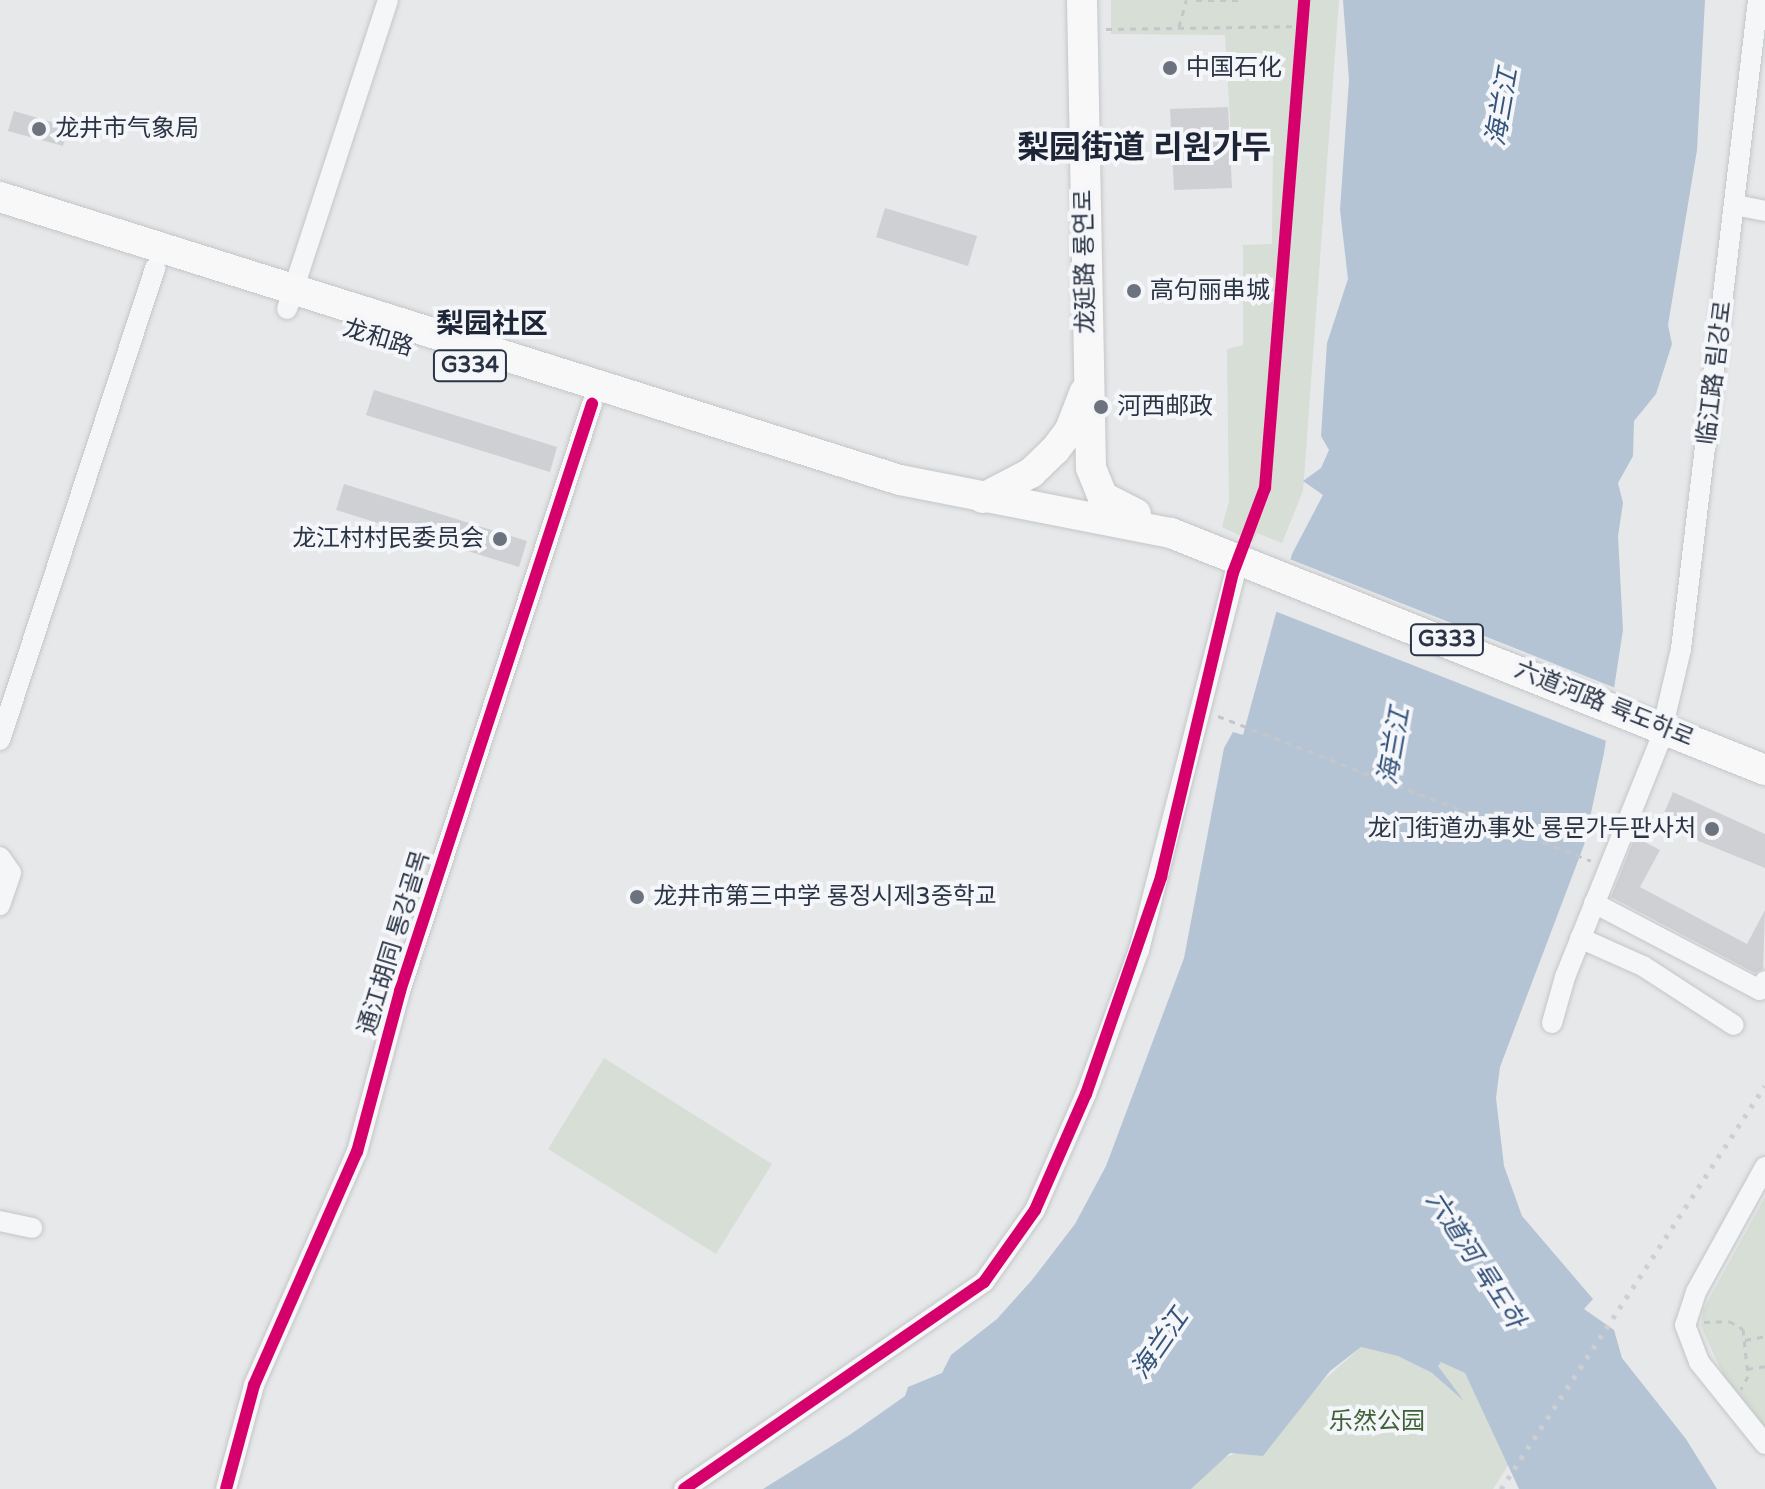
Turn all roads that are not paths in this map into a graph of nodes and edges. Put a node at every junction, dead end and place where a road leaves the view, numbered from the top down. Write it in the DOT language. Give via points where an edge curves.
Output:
graph roads {
  1 [pos="388,0"];
  2 [pos="1065,0"];
  3 [pos="1082,0"];
  4 [pos="1758,0"];
  5 [pos="0,197"];
  6 [pos="1735,205"];
  7 [pos="1765,211"];
  8 [pos="0,219"];
  9 [pos="155,268"];
  10 [pos="290,299"];
  11 [pos="1078,378"];
  12 [pos="592,404"];
  13 [pos="1070,430"];
  14 [pos="990,496"];
  15 [pos="941,497"];
  16 [pos="1097,516"];
  17 [pos="1171,533"];
  18 [pos="1122,537"];
  19 [pos="1246,569"];
  20 [pos="1661,735"];
  21 [pos="0,740"];
  22 [pos="1765,770"];
  23 [pos="1765,786"];
  24 [pos="0,857"];
  25 [pos="1594,903"];
  26 [pos="0,905"];
  27 [pos="1580,938"];
  28 [pos="1765,981"];
  29 [pos="1552,1023"];
  30 [pos="1734,1025"];
  31 [pos="1765,1167"];
  32 [pos="0,1221"];
  33 [pos="32,1228"];
  34 [pos="1765,1444"];
  35 [pos="226,1489"];
  36 [pos="684,1489"];
  1 -- 10 [label="street"];
  2 -- 11 [label="highway, 龙延路 룡연로"];
  3 -- 11 [label="highway, 龙延路 룡연로"];
  4 -- 6 [label="street, 临江路 림강로"];
  5 -- 10 [label="highway, 龙和路 / G334"];
  6 -- 7 [label="street"];
  6 -- 20 [label="street, 临江路 림강로" via="1688,608"];
  8 -- 9 [label="highway, 龙和路 / G334"];
  9 -- 10 [label="highway, 龙和路 / G334"];
  9 -- 21 [label="street"];
  10 -- 12 [label="highway, 龙和路 / G334"];
  10 -- 15 [label="highway, 龙和路 / G334"];
  11 -- 13 [label="highway, 龙延路 룡연로 / G334"];
  11 -- 15 [label="highway, 龙延路 룡연로 / G334" via="1025,453"];
  11 -- 17 [label="highway, 龙延路 룡연로" via="1098,490 1110,502"];
  12 -- 15 [label="highway, 龙和路 / G334" via="868,492"];
  12 -- 35 [label="street, 通江胡同 통강골목" via="400,991 357,1152 254,1385"];
  13 -- 14 [label="highway, 龙延路 룡연로 / G334" via="1031,473"];
  13 -- 16 [label="highway" via="1082,490"];
  14 -- 15 [label="highway, 龙延路 룡연로 / G334"];
  14 -- 16 [label="highway, 六道河路 륙도하로"];
  15 -- 18 [label="highway, 六道河路 륙도하로"];
  16 -- 17 [label="highway, 六道河路 륙도하로"];
  16 -- 18 [label="highway"];
  17 -- 19 [label="highway, 六道河路 륙도하로 / G333"];
  18 -- 19 [label="highway, 六道河路 륙도하로 / G333"];
  19 -- 20 [label="highway, 六道河路 륙도하로 / G333"];
  19 -- 36 [label="street" via="1200,709 1139,950 1086,1094 1013,1246 984,1282 940,1316"];
  20 -- 22 [label="highway, 六道河路 륙도하로 / G333"];
  20 -- 23 [label="highway, 六道河路 륙도하로 / G333"];
  20 -- 25 [label="street, 临江路 림강로"];
  24 -- 26 [label="street" via="11,873"];
  25 -- 27 [label="street, 临江路 림강로"];
  25 -- 28 [label="street" via="1760,990"];
  27 -- 29 [label="street, 临江路 림강로"];
  27 -- 30 [label="street" via="1643,966"];
  31 -- 34 [label="street" via="1696,1292 1685,1325 1689,1347"];
  32 -- 33 [label="street"];
}
